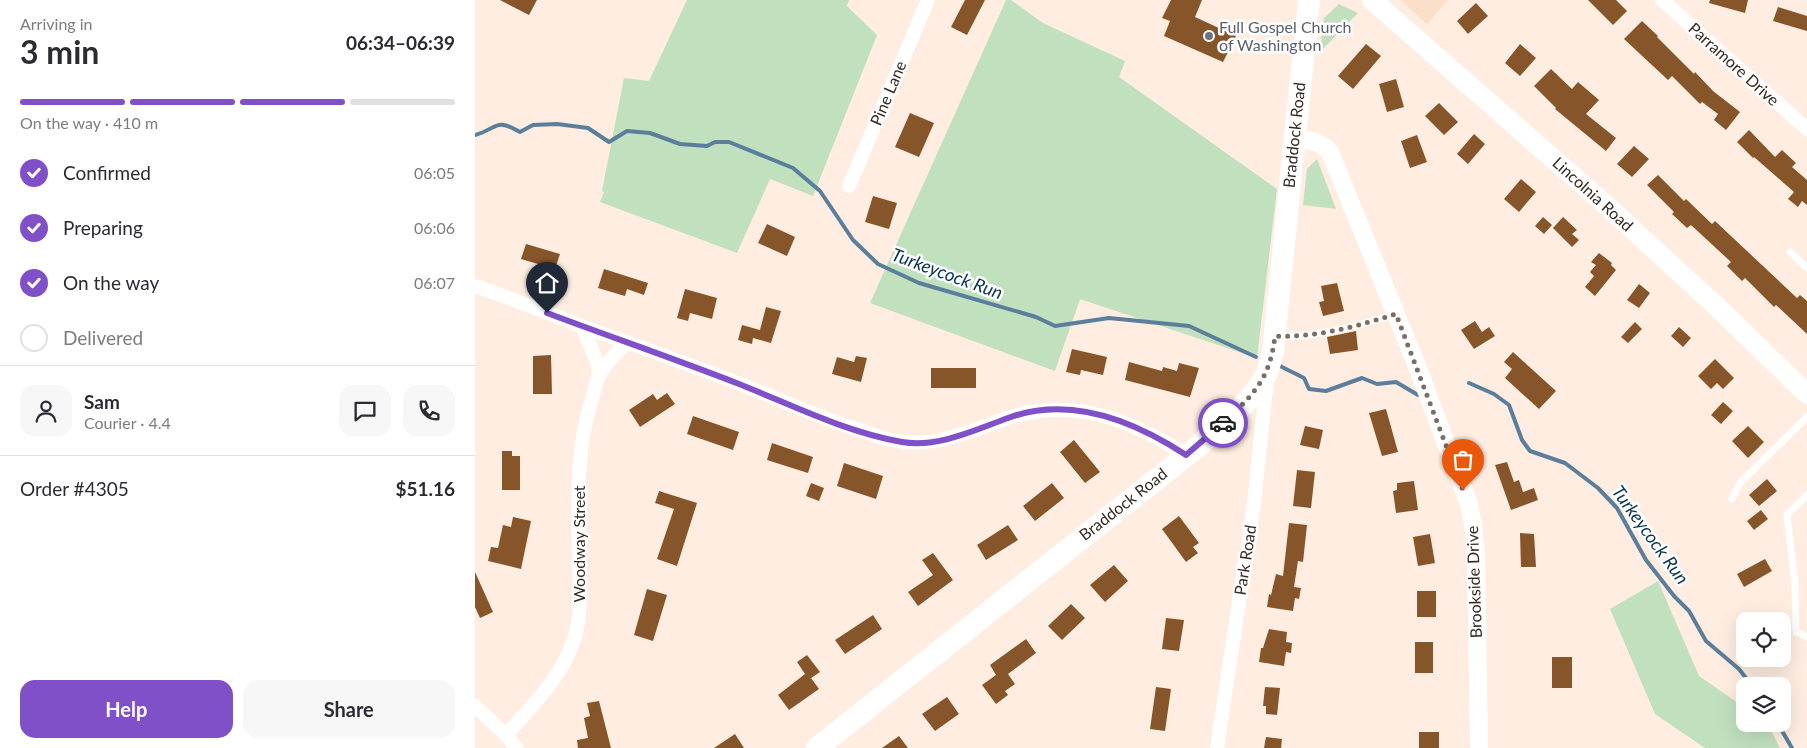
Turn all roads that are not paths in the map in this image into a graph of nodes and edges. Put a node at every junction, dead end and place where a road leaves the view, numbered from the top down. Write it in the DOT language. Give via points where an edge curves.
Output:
graph roads {
  1 [pos="928,0"];
  2 [pos="1309,0"];
  3 [pos="1320,0"];
  4 [pos="1372,0"];
  5 [pos="1662,0"];
  6 [pos="1305,33"];
  7 [pos="1807,129"];
  8 [pos="1294,138"];
  9 [pos="849,186"];
  10 [pos="1790,252"];
  11 [pos="1807,268"];
  12 [pos="475,286"];
  13 [pos="1396,314"];
  14 [pos="582,326"];
  15 [pos="1275,336"];
  16 [pos="627,342"];
  17 [pos="1268,370"];
  18 [pos="599,375"];
  19 [pos="1807,394"];
  20 [pos="1807,417"];
  21 [pos="1186,455"];
  22 [pos="1807,495"];
  23 [pos="1732,499"];
  24 [pos="1807,637"];
  25 [pos="475,706"];
  26 [pos="506,735"];
  27 [pos="517,748"];
  28 [pos="817,748"];
  29 [pos="1217,748"];
  30 [pos="1479,748"];
  1 -- 9 [label="street, Pine Lane"];
  2 -- 6 [label="main road, Braddock Road"];
  3 -- 6 [label="main road" via="1312,9"];
  4 -- 19 [label="main road, Lincolnia Road" via="1607,206"];
  5 -- 7 [label="street, Parramore Drive"];
  6 -- 8 [label="main road, Braddock Road"];
  8 -- 13 [label="street, Brookside Drive" via="1316,142 1330,152"];
  8 -- 15 [label="main road, Braddock Road"];
  10 -- 11 [label="lane"];
  12 -- 14 [label="street"];
  13 -- 15 [label="lane" via="1314,334"];
  13 -- 30 [label="street, Brookside Drive" via="1469,504 1476,554"];
  14 -- 16 [label="street"];
  14 -- 18 [label="street"];
  15 -- 17 [label="main road, Braddock Road"];
  16 -- 18 [label="street, Woodway Street"];
  16 -- 21 [label="street" via="885,439 939,441 1033,411 1072,409 1091,412 1136,428"];
  17 -- 21 [label="main road, Braddock Road" via="1243,405"];
  17 -- 29 [label="street, Park Road" via="1254,503"];
  18 -- 26 [label="street, Woodway Street" via="583,433 579,462 580,590 575,635 569,653 548,686"];
  20 -- 23 [label="lane" via="1740,483"];
  21 -- 28 [label="main road, Braddock Road"];
  22 -- 24 [label="lane" via="1787,515 1795,584 1796,632"];
  25 -- 26 [label="street"];
  26 -- 27 [label="street"];
}
